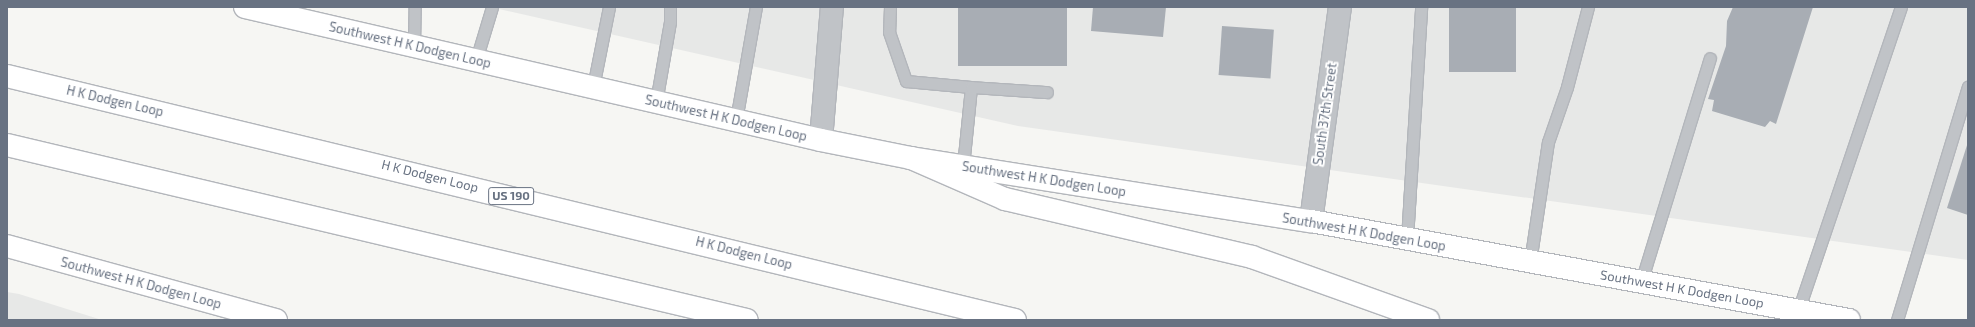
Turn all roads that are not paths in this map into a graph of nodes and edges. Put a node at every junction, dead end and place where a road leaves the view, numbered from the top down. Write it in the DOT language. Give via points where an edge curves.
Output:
graph roads {
  1 [pos="245,7"];
  2 [pos="415,7"];
  3 [pos="492,7"];
  4 [pos="609,7"];
  5 [pos="670,7"];
  6 [pos="756,7"];
  7 [pos="832,7"];
  8 [pos="890,7"];
  9 [pos="1340,7"];
  10 [pos="1422,7"];
  11 [pos="1588,7"];
  12 [pos="1902,7"];
  13 [pos="298,13"];
  14 [pos="414,46"];
  15 [pos="1710,58"];
  16 [pos="476,60"];
  17 [pos="7,76"];
  18 [pos="593,87"];
  19 [pos="972,87"];
  20 [pos="1968,87"];
  21 [pos="1047,92"];
  22 [pos="656,102"];
  23 [pos="736,120"];
  24 [pos="821,140"];
  25 [pos="7,145"];
  26 [pos="911,158"];
  27 [pos="963,166"];
  28 [pos="1311,221"];
  29 [pos="1408,239"];
  30 [pos="7,246"];
  31 [pos="1530,262"];
  32 [pos="1641,282"];
  33 [pos="1798,311"];
  34 [pos="276,320"];
  35 [pos="747,320"];
  36 [pos="1014,320"];
  37 [pos="1428,320"];
  38 [pos="1849,320"];
  39 [pos="1897,320"];
  1 -- 13 [label="main road, Southwest H K Dodgen Loop"];
  2 -- 14 [label="lane"];
  3 -- 16 [label="lane"];
  4 -- 18 [label="lane"];
  5 -- 22 [label="lane" via="670,22"];
  6 -- 23 [label="lane"];
  7 -- 24 [label="street"];
  8 -- 19 [label="lane" via="889,32 906,81"];
  9 -- 28 [label="street, South 37th Street"];
  10 -- 29 [label="lane"];
  11 -- 31 [label="lane" via="1567,87 1548,142"];
  12 -- 33 [label="lane"];
  13 -- 14 [label="main road, Southwest H K Dodgen Loop"];
  14 -- 16 [label="main road, Southwest H K Dodgen Loop"];
  15 -- 32 [label="lane"];
  16 -- 18 [label="main road, Southwest H K Dodgen Loop"];
  17 -- 36 [label="main road, H K Dodgen Loop / US 190"];
  18 -- 22 [label="main road, Southwest H K Dodgen Loop"];
  19 -- 21 [label="lane"];
  19 -- 27 [label="lane"];
  20 -- 39 [label="lane"];
  22 -- 23 [label="main road, Southwest H K Dodgen Loop"];
  23 -- 24 [label="main road, Southwest H K Dodgen Loop"];
  24 -- 26 [label="main road, Southwest H K Dodgen Loop"];
  25 -- 35 [label="main road"];
  26 -- 27 [label="main road, Southwest H K Dodgen Loop"];
  26 -- 37 [label="main road" via="1005,200 1252,257"];
  27 -- 28 [label="main road, Southwest H K Dodgen Loop"];
  28 -- 29 [label="main road, Southwest H K Dodgen Loop"];
  29 -- 31 [label="main road, Southwest H K Dodgen Loop"];
  30 -- 34 [label="main road, Southwest H K Dodgen Loop"];
  31 -- 32 [label="main road, Southwest H K Dodgen Loop"];
  32 -- 33 [label="main road, Southwest H K Dodgen Loop"];
  33 -- 38 [label="main road, Southwest H K Dodgen Loop"];
}
